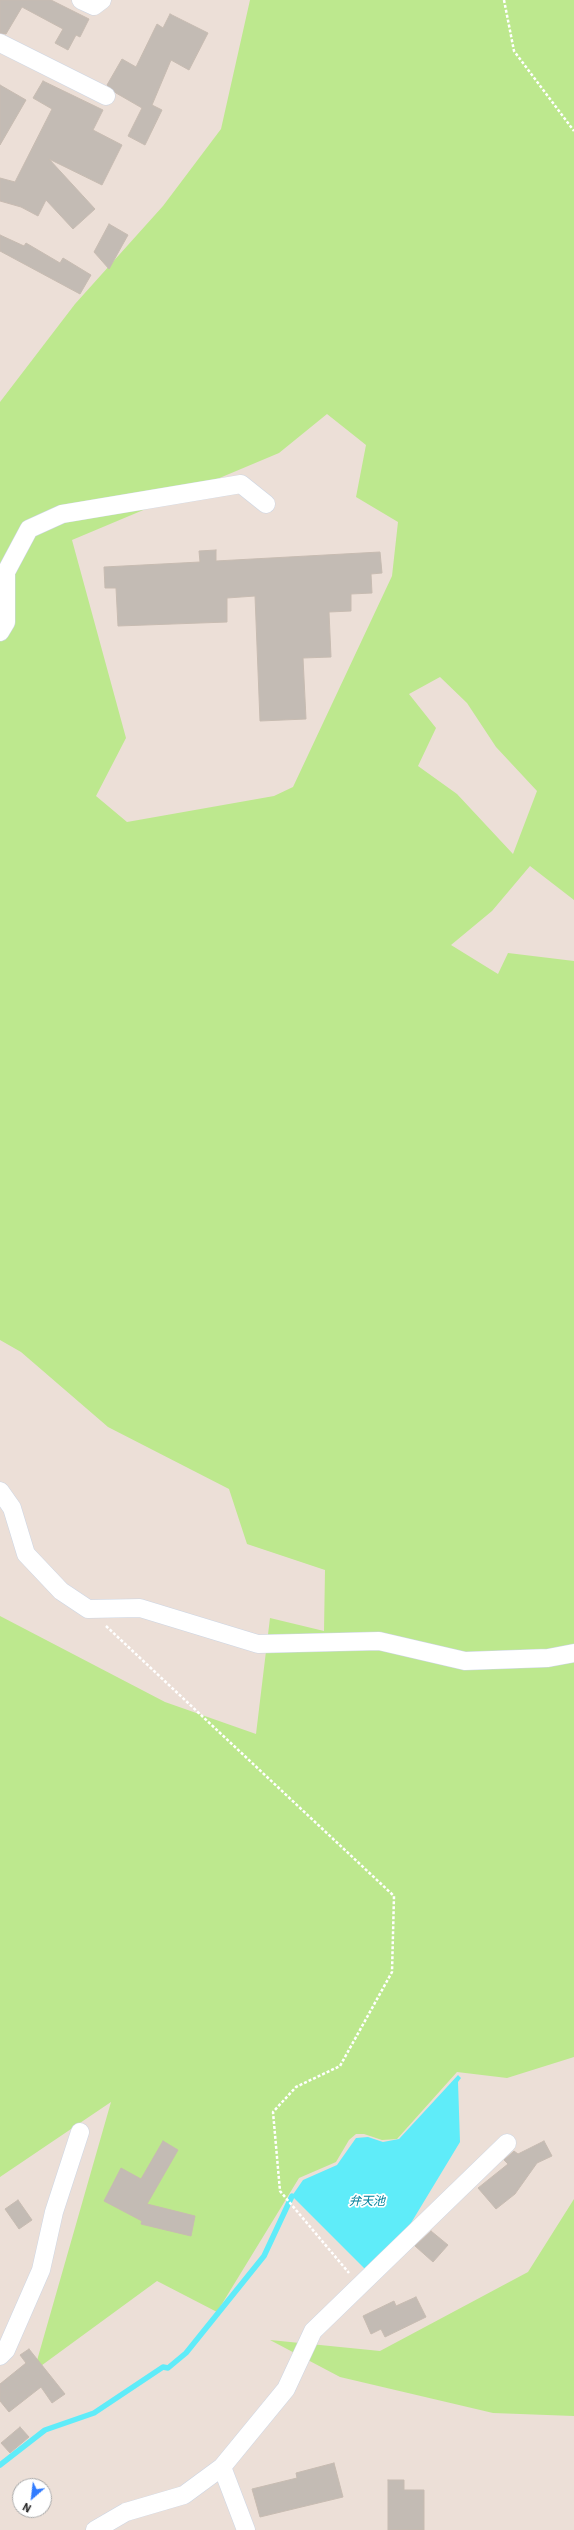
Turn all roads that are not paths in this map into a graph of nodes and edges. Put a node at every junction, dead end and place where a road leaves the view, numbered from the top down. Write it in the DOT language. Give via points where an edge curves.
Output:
graph roads {
  1 [pos="82,0"];
  2 [pos="102,0"];
  3 [pos="0,43"];
  4 [pos="106,96"];
  5 [pos="266,504"];
  6 [pos="0,632"];
  7 [pos="0,1491"];
  8 [pos="574,1653"];
  9 [pos="80,2132"];
  10 [pos="507,2143"];
  11 [pos="0,2356"];
  12 [pos="222,2467"];
  13 [pos="95,2530"];
  14 [pos="246,2530"];
  1 -- 2 [label="street" via="94,6"];
  3 -- 4 [label="street"];
  5 -- 6 [label="street" via="241,484 62,514 29,529 6,572 6,622"];
  7 -- 8 [label="street" via="12,1508 26,1554 60,1591 88,1609 140,1608 258,1644 379,1642 465,1661 548,1658"];
  9 -- 11 [label="street" via="54,2212 41,2270 6,2350"];
  10 -- 12 [label="street" via="313,2331 286,2390"];
  12 -- 13 [label="street" via="184,2495 126,2512"];
  12 -- 14 [label="street"];
}
